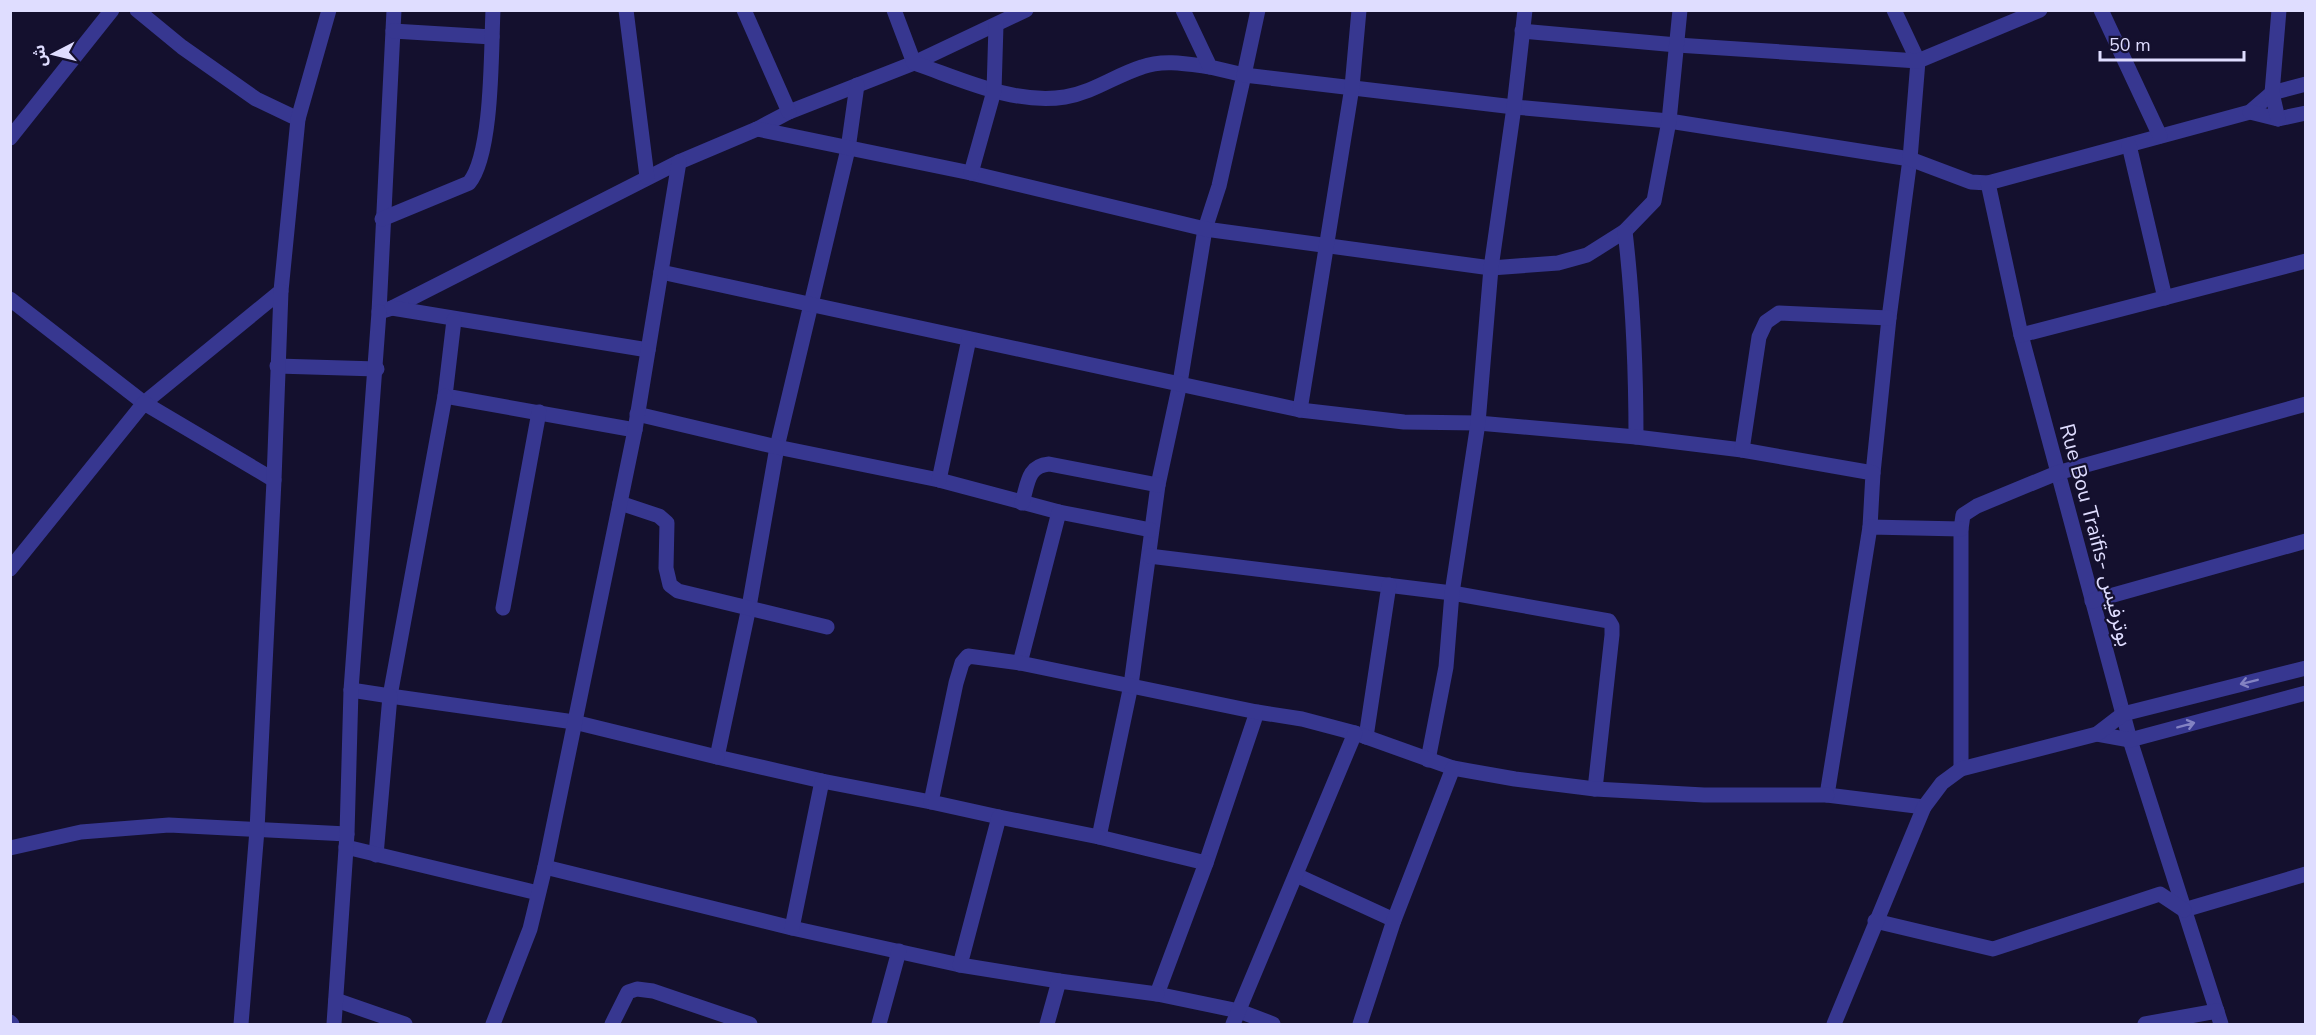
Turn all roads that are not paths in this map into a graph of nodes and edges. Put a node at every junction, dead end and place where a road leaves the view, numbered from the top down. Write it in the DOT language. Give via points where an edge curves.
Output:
graph roads {
  1 [pos="112,10"];
  2 [pos="137,10"];
  3 [pos="329,10"];
  4 [pos="394,10"];
  5 [pos="493,10"];
  6 [pos="626,10"];
  7 [pos="744,10"];
  8 [pos="894,10"];
  9 [pos="1026,10"];
  10 [pos="1184,10"];
  11 [pos="1258,10"];
  12 [pos="1359,10"];
  13 [pos="1525,10"];
  14 [pos="1680,10"];
  15 [pos="1894,10"];
  16 [pos="2040,10"];
  17 [pos="2101,10"];
  18 [pos="2279,10"];
  19 [pos="996,25"];
  20 [pos="393,31"];
  21 [pos="1522,31"];
  22 [pos="492,37"];
  23 [pos="1677,45"];
  24 [pos="1918,61"];
  25 [pos="914,63"];
  26 [pos="1210,67"];
  27 [pos="1244,75"];
  28 [pos="2306,84"];
  29 [pos="857,85"];
  30 [pos="1352,87"];
  31 [pos="994,91"];
  32 [pos="2272,93"];
  33 [pos="1514,108"];
  34 [pos="789,112"];
  35 [pos="2250,112"];
  36 [pos="2306,113"];
  37 [pos="298,119"];
  38 [pos="2278,119"];
  39 [pos="1670,121"];
  40 [pos="757,129"];
  41 [pos="2160,136"];
  42 [pos="10,138"];
  43 [pos="2129,145"];
  44 [pos="848,149"];
  45 [pos="1910,159"];
  46 [pos="679,162"];
  47 [pos="971,173"];
  48 [pos="647,177"];
  49 [pos="1988,183"];
  50 [pos="382,219"];
  51 [pos="1205,229"];
  52 [pos="1625,231"];
  53 [pos="1325,246"];
  54 [pos="2306,261"];
  55 [pos="1491,268"];
  56 [pos="661,272"];
  57 [pos="280,291"];
  58 [pos="10,298"];
  59 [pos="2165,298"];
  60 [pos="812,303"];
  61 [pos="386,310"];
  62 [pos="1889,318"];
  63 [pos="454,320"];
  64 [pos="2021,335"];
  65 [pos="969,339"];
  66 [pos="648,350"];
  67 [pos="277,366"];
  68 [pos="376,369"];
  69 [pos="1180,383"];
  70 [pos="445,396"];
  71 [pos="144,403"];
  72 [pos="2306,404"];
  73 [pos="1299,410"];
  74 [pos="538,412"];
  75 [pos="637,414"];
  76 [pos="1478,423"];
  77 [pos="635,430"];
  78 [pos="1636,437"];
  79 [pos="777,447"];
  80 [pos="1742,450"];
  81 [pos="1873,473"];
  82 [pos="2056,473"];
  83 [pos="274,480"];
  84 [pos="939,480"];
  85 [pos="1158,485"];
  86 [pos="1022,502"];
  87 [pos="620,503"];
  88 [pos="1059,512"];
  89 [pos="1870,527"];
  90 [pos="1960,529"];
  91 [pos="1151,530"];
  92 [pos="2306,541"];
  93 [pos="1149,556"];
  94 [pos="10,569"];
  95 [pos="1389,585"];
  96 [pos="1452,593"];
  97 [pos="2091,601"];
  98 [pos="749,607"];
  99 [pos="503,608"];
  100 [pos="827,627"];
  101 [pos="1020,663"];
  102 [pos="2306,668"];
  103 [pos="1131,685"];
  104 [pos="351,690"];
  105 [pos="2306,693"];
  106 [pos="390,696"];
  107 [pos="1257,712"];
  108 [pos="2123,714"];
  109 [pos="573,722"];
  110 [pos="2097,734"];
  111 [pos="1361,735"];
  112 [pos="2130,740"];
  113 [pos="717,757"];
  114 [pos="1428,760"];
  115 [pos="1453,768"];
  116 [pos="1961,769"];
  117 [pos="822,782"];
  118 [pos="1595,789"];
  119 [pos="1827,795"];
  120 [pos="931,802"];
  121 [pos="1924,807"];
  122 [pos="999,818"];
  123 [pos="257,830"];
  124 [pos="1098,837"];
  125 [pos="346,840"];
  126 [pos="10,848"];
  127 [pos="376,855"];
  128 [pos="1206,863"];
  129 [pos="545,867"];
  130 [pos="2306,874"];
  131 [pos="1296,875"];
  132 [pos="538,893"];
  133 [pos="2184,910"];
  134 [pos="1394,920"];
  135 [pos="1875,921"];
  136 [pos="792,928"];
  137 [pos="899,951"];
  138 [pos="960,965"];
  139 [pos="1059,981"];
  140 [pos="1157,994"];
  141 [pos="336,1000"];
  142 [pos="1236,1018"];
  143 [pos="2219,1018"];
  144 [pos="242,1024"];
  145 [pos="334,1024"];
  146 [pos="405,1024"];
  147 [pos="493,1024"];
  148 [pos="612,1024"];
  149 [pos="750,1024"];
  150 [pos="879,1024"];
  151 [pos="1047,1024"];
  152 [pos="1273,1024"];
  153 [pos="1360,1024"];
  154 [pos="1834,1024"];
  155 [pos="2145,1024"];
  1 -- 42 [label="street"];
  2 -- 37 [label="street" via="256,99"];
  3 -- 37 [label="street"];
  4 -- 20 [label="street"];
  5 -- 22 [label="street"];
  6 -- 48 [label="street"];
  7 -- 34 [label="street"];
  8 -- 25 [label="street"];
  9 -- 19 [label="street"];
  10 -- 26 [label="street"];
  11 -- 27 [label="street"];
  12 -- 30 [label="street"];
  13 -- 21 [label="street"];
  14 -- 23 [label="street"];
  15 -- 24 [label="street"];
  16 -- 24 [label="street"];
  17 -- 41 [label="street"];
  18 -- 32 [label="street"];
  19 -- 25 [label="street"];
  19 -- 31 [label="street"];
  20 -- 22 [label="street"];
  20 -- 50 [label="street"];
  21 -- 23 [label="street"];
  21 -- 33 [label="street"];
  22 -- 50 [label="street" via="484,141 476,175 470,183"];
  23 -- 24 [label="street"];
  23 -- 39 [label="street"];
  24 -- 45 [label="street"];
  25 -- 29 [label="street"];
  25 -- 31 [label="street"];
  26 -- 27 [label="street"];
  26 -- 31 [label="street" via="1178,63 1144,65 1094,90 1064,97 1037,98"];
  27 -- 30 [label="street"];
  27 -- 51 [label="street" via="1220,186"];
  28 -- 32 [label="street"];
  29 -- 34 [label="street"];
  29 -- 44 [label="street"];
  30 -- 33 [label="street"];
  30 -- 53 [label="street"];
  31 -- 47 [label="street"];
  32 -- 35 [label="street"];
  32 -- 38 [label="street"];
  33 -- 39 [label="street"];
  33 -- 55 [label="street"];
  34 -- 40 [label="street"];
  35 -- 38 [label="street"];
  35 -- 41 [label="street"];
  36 -- 38 [label="street"];
  37 -- 57 [label="street"];
  39 -- 45 [label="street"];
  39 -- 52 [label="street" via="1654,201"];
  40 -- 44 [label="street"];
  40 -- 46 [label="street"];
  41 -- 43 [label="street"];
  43 -- 49 [label="street"];
  43 -- 59 [label="street"];
  44 -- 47 [label="street"];
  44 -- 60 [label="street"];
  45 -- 49 [label="street" via="1971,182"];
  45 -- 62 [label="street"];
  46 -- 48 [label="street"];
  46 -- 56 [label="street"];
  47 -- 51 [label="street"];
  48 -- 61 [label="street"];
  49 -- 64 [label="street, Rue Bou Traifis- بوترفيس"];
  50 -- 61 [label="street"];
  51 -- 53 [label="street"];
  51 -- 69 [label="street"];
  52 -- 55 [label="street" via="1587,255 1558,263"];
  52 -- 78 [label="street" via="1635,333"];
  53 -- 55 [label="street"];
  53 -- 73 [label="street"];
  54 -- 59 [label="street"];
  55 -- 76 [label="street"];
  56 -- 60 [label="street"];
  56 -- 66 [label="street"];
  57 -- 67 [label="street"];
  57 -- 71 [label="street"];
  58 -- 71 [label="street"];
  59 -- 64 [label="street"];
  60 -- 65 [label="street"];
  60 -- 79 [label="street"];
  61 -- 63 [label="street"];
  61 -- 68 [label="street"];
  62 -- 80 [label="street" via="1779,313 1766,322 1759,337"];
  62 -- 81 [label="street"];
  63 -- 66 [label="street"];
  63 -- 70 [label="street"];
  64 -- 82 [label="street, Rue Bou Traifis- بوترفيس"];
  65 -- 69 [label="street"];
  65 -- 84 [label="street"];
  66 -- 75 [label="street"];
  67 -- 68 [label="street"];
  67 -- 83 [label="street"];
  68 -- 104 [label="street"];
  69 -- 73 [label="street"];
  69 -- 85 [label="street"];
  70 -- 74 [label="street"];
  70 -- 106 [label="street"];
  71 -- 83 [label="street"];
  71 -- 94 [label="street"];
  72 -- 82 [label="street"];
  73 -- 76 [label="street" via="1404,422"];
  74 -- 77 [label="street"];
  74 -- 99 [label="street"];
  75 -- 77 [label="street"];
  75 -- 79 [label="street"];
  76 -- 78 [label="street"];
  76 -- 96 [label="street"];
  77 -- 87 [label="street"];
  78 -- 80 [label="street"];
  79 -- 84 [label="street"];
  79 -- 98 [label="street"];
  80 -- 81 [label="street"];
  81 -- 89 [label="street"];
  82 -- 90 [label="street" via="1977,506 1963,515"];
  82 -- 97 [label="street, Rue Bou Traifis- بوترفيس"];
  83 -- 123 [label="street"];
  84 -- 86 [label="street"];
  85 -- 86 [label="street" via="1038,465"];
  85 -- 91 [label="street"];
  86 -- 88 [label="street"];
  87 -- 98 [label="street" via="659,516 667,523 669,585 678,591"];
  87 -- 109 [label="street"];
  88 -- 91 [label="street"];
  88 -- 101 [label="street"];
  89 -- 90 [label="street"];
  89 -- 119 [label="street"];
  90 -- 116 [label="street"];
  91 -- 93 [label="street"];
  92 -- 97 [label="street"];
  93 -- 95 [label="street"];
  93 -- 103 [label="street"];
  95 -- 96 [label="street"];
  95 -- 111 [label="street"];
  96 -- 114 [label="street" via="1446,667"];
  96 -- 118 [label="street" via="1609,621 1612,635"];
  97 -- 108 [label="street, Rue Bou Traifis- بوترفيس"];
  98 -- 100 [label="street"];
  98 -- 113 [label="street"];
  101 -- 103 [label="street"];
  101 -- 120 [label="street" via="968,656 962,663"];
  102 -- 108 [label="street, one-way"];
  103 -- 107 [label="street"];
  103 -- 124 [label="street"];
  104 -- 106 [label="street"];
  104 -- 125 [label="street"];
  112 -- 105 [label="street, one-way"];
  106 -- 109 [label="street"];
  106 -- 127 [label="street"];
  107 -- 111 [label="street"];
  107 -- 128 [label="street"];
  108 -- 110 [label="street"];
  108 -- 112 [label="street, Rue Bou Traifis- بوترفيس"];
  109 -- 113 [label="street"];
  109 -- 129 [label="street"];
  110 -- 112 [label="street"];
  110 -- 116 [label="street"];
  111 -- 114 [label="street"];
  111 -- 131 [label="street"];
  112 -- 133 [label="street, Rue Bou Traifis- بوترفيس"];
  113 -- 117 [label="street"];
  114 -- 115 [label="street"];
  115 -- 118 [label="street"];
  115 -- 134 [label="street"];
  116 -- 121 [label="street" via="1942,783"];
  117 -- 120 [label="street"];
  117 -- 136 [label="street"];
  118 -- 119 [label="street" via="1704,795"];
  119 -- 121 [label="street"];
  120 -- 122 [label="street"];
  121 -- 135 [label="street"];
  122 -- 124 [label="street"];
  122 -- 138 [label="street"];
  123 -- 125 [label="street"];
  123 -- 126 [label="street" via="158,826 81,832"];
  123 -- 144 [label="street"];
  124 -- 128 [label="street"];
  125 -- 127 [label="street"];
  125 -- 141 [label="street"];
  127 -- 132 [label="street"];
  128 -- 140 [label="street"];
  129 -- 132 [label="street"];
  129 -- 136 [label="street"];
  130 -- 133 [label="street"];
  131 -- 134 [label="street"];
  131 -- 142 [label="street"];
  132 -- 147 [label="street" via="531,928"];
  133 -- 135 [label="street" via="2160,894 1993,949"];
  133 -- 143 [label="street"];
  134 -- 153 [label="street"];
  135 -- 154 [label="street"];
  136 -- 137 [label="street"];
  137 -- 138 [label="street"];
  137 -- 150 [label="street"];
  138 -- 139 [label="street"];
  139 -- 140 [label="street"];
  139 -- 151 [label="street"];
  140 -- 142 [label="street"];
  141 -- 145 [label="street"];
  141 -- 146 [label="street"];
  142 -- 152 [label="street"];
  143 -- 155 [label="street"];
  148 -- 149 [label="street" via="628,992 637,989"];
}
